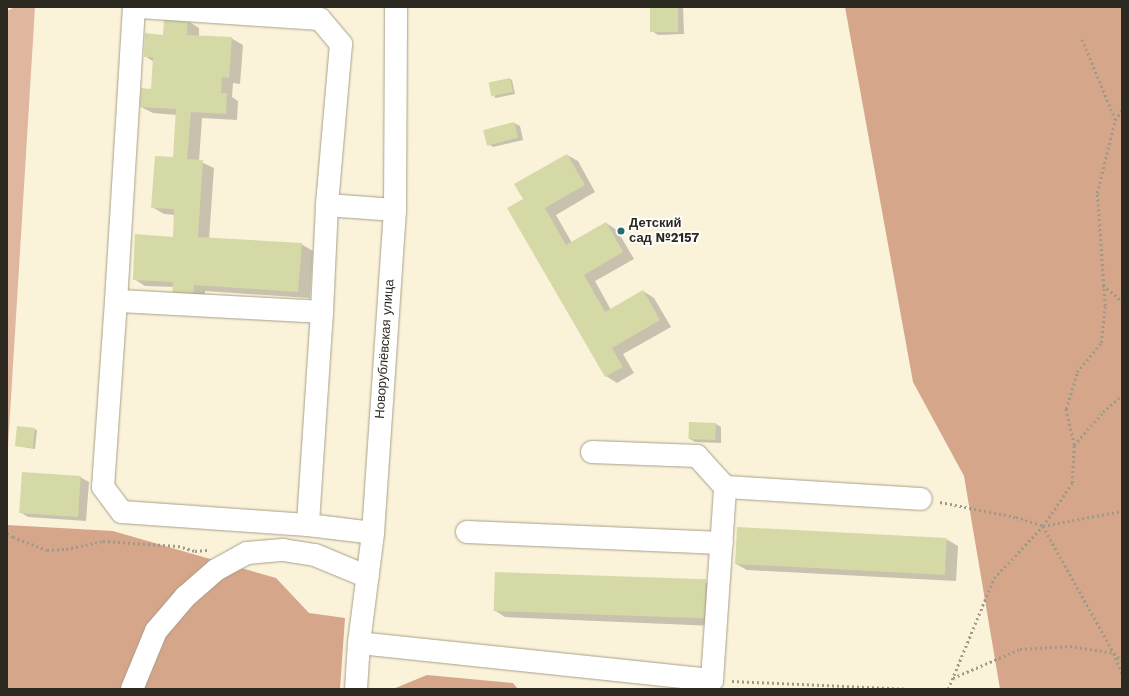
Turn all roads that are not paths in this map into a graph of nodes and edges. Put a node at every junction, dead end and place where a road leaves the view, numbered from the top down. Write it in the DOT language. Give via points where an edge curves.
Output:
graph roads {
  1 [pos="134,7"];
  2 [pos="139,7"];
  3 [pos="396,7"];
  4 [pos="327,205"];
  5 [pos="395,210"];
  6 [pos="116,302"];
  7 [pos="322,312"];
  8 [pos="592,452"];
  9 [pos="725,488"];
  10 [pos="922,499"];
  11 [pos="308,525"];
  12 [pos="373,532"];
  13 [pos="467,532"];
  14 [pos="722,543"];
  15 [pos="368,577"];
  16 [pos="359,643"];
  17 [pos="667,683"];
  18 [pos="710,683"];
  19 [pos="132,689"];
  20 [pos="356,689"];
  1 -- 6 [label="street"];
  2 -- 4 [label="street" via="320,19 341,44"];
  3 -- 5 [label="street, Новорублёвская улица"];
  4 -- 5 [label="street"];
  4 -- 7 [label="street"];
  5 -- 12 [label="street, Новорублёвская улица"];
  6 -- 7 [label="street"];
  6 -- 11 [label="street" via="103,487 122,512"];
  7 -- 11 [label="street"];
  8 -- 9 [label="street" via="697,456"];
  9 -- 10 [label="street"];
  9 -- 14 [label="street"];
  11 -- 12 [label="street"];
  12 -- 15 [label="street, Новорублёвская улица"];
  13 -- 14 [label="street"];
  14 -- 18 [label="street"];
  15 -- 16 [label="street, Новорублёвская улица"];
  15 -- 19 [label="street" via="315,555 283,550 248,553 216,570 185,596 156,631"];
  16 -- 17 [label="street"];
  16 -- 20 [label="street, Новорублёвская улица"];
  17 -- 18 [label="street"];
}
